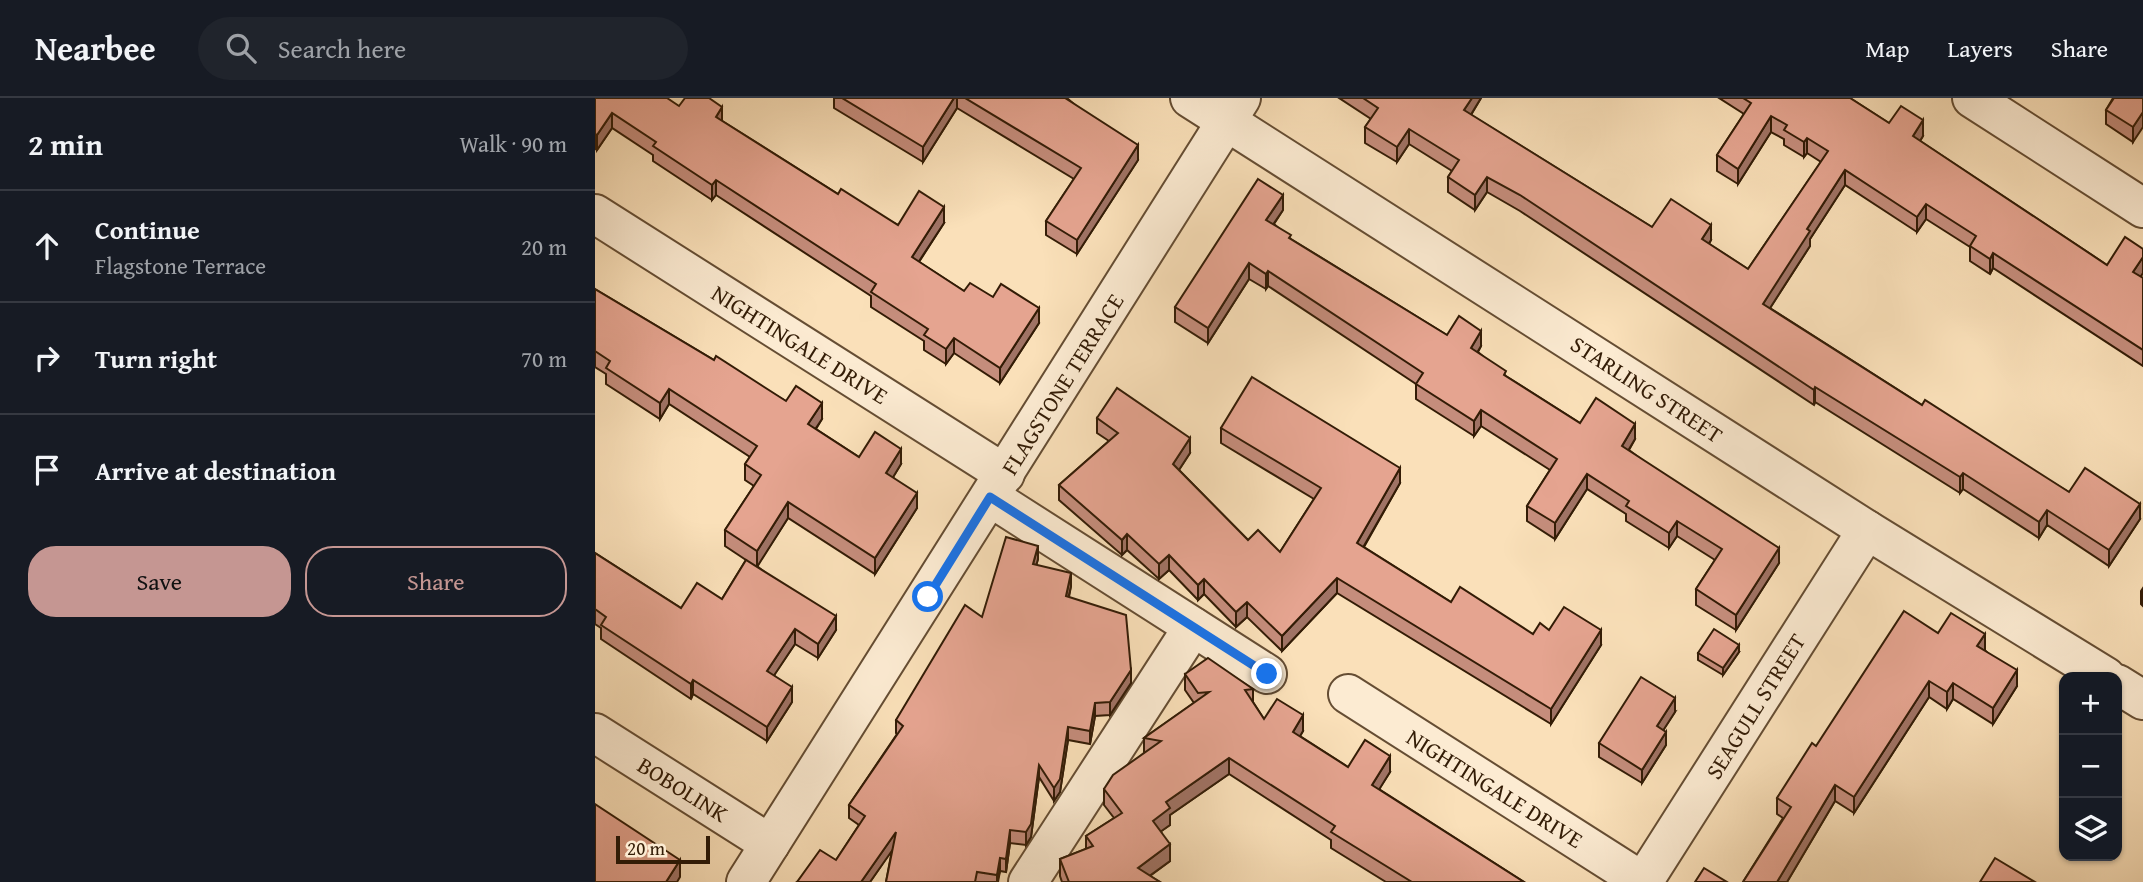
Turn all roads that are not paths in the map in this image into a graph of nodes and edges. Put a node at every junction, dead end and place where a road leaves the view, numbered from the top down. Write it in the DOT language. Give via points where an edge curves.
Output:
graph roads {
  1 [pos="1190,98"];
  2 [pos="1972,98"];
  3 [pos="1234,110"];
  4 [pos="2143,208"];
  5 [pos="595,214"];
  6 [pos="998,485"];
  7 [pos="1867,530"];
  8 [pos="1193,627"];
  9 [pos="2098,672"];
  10 [pos="1267,674"];
  11 [pos="2122,687"];
  12 [pos="1348,694"];
  13 [pos="2143,700"];
  14 [pos="595,733"];
  15 [pos="770,844"];
  16 [pos="746,882"];
  17 [pos="1028,882"];
  18 [pos="1643,882"];
  1 -- 3 [label="street, STARLING STREET"];
  2 -- 4 [label="street"];
  3 -- 6 [label="street, FLAGSTONE TERRACE"];
  3 -- 7 [label="street, STARLING STREET"];
  5 -- 6 [label="street, NIGHTINGALE DRIVE"];
  6 -- 8 [label="street, NIGHTINGALE DRIVE"];
  6 -- 15 [label="street, FLAGSTONE TERRACE"];
  7 -- 9 [label="street, STARLING STREET"];
  7 -- 18 [label="street, SEAGULL STREET"];
  8 -- 10 [label="street, NIGHTINGALE DRIVE"];
  8 -- 17 [label="street"];
  11 -- 13 [label="street"];
  12 -- 18 [label="street, NIGHTINGALE DRIVE"];
  14 -- 15 [label="street, BOBOLINK"];
  15 -- 16 [label="street, FLAGSTONE TERRACE"];
}
